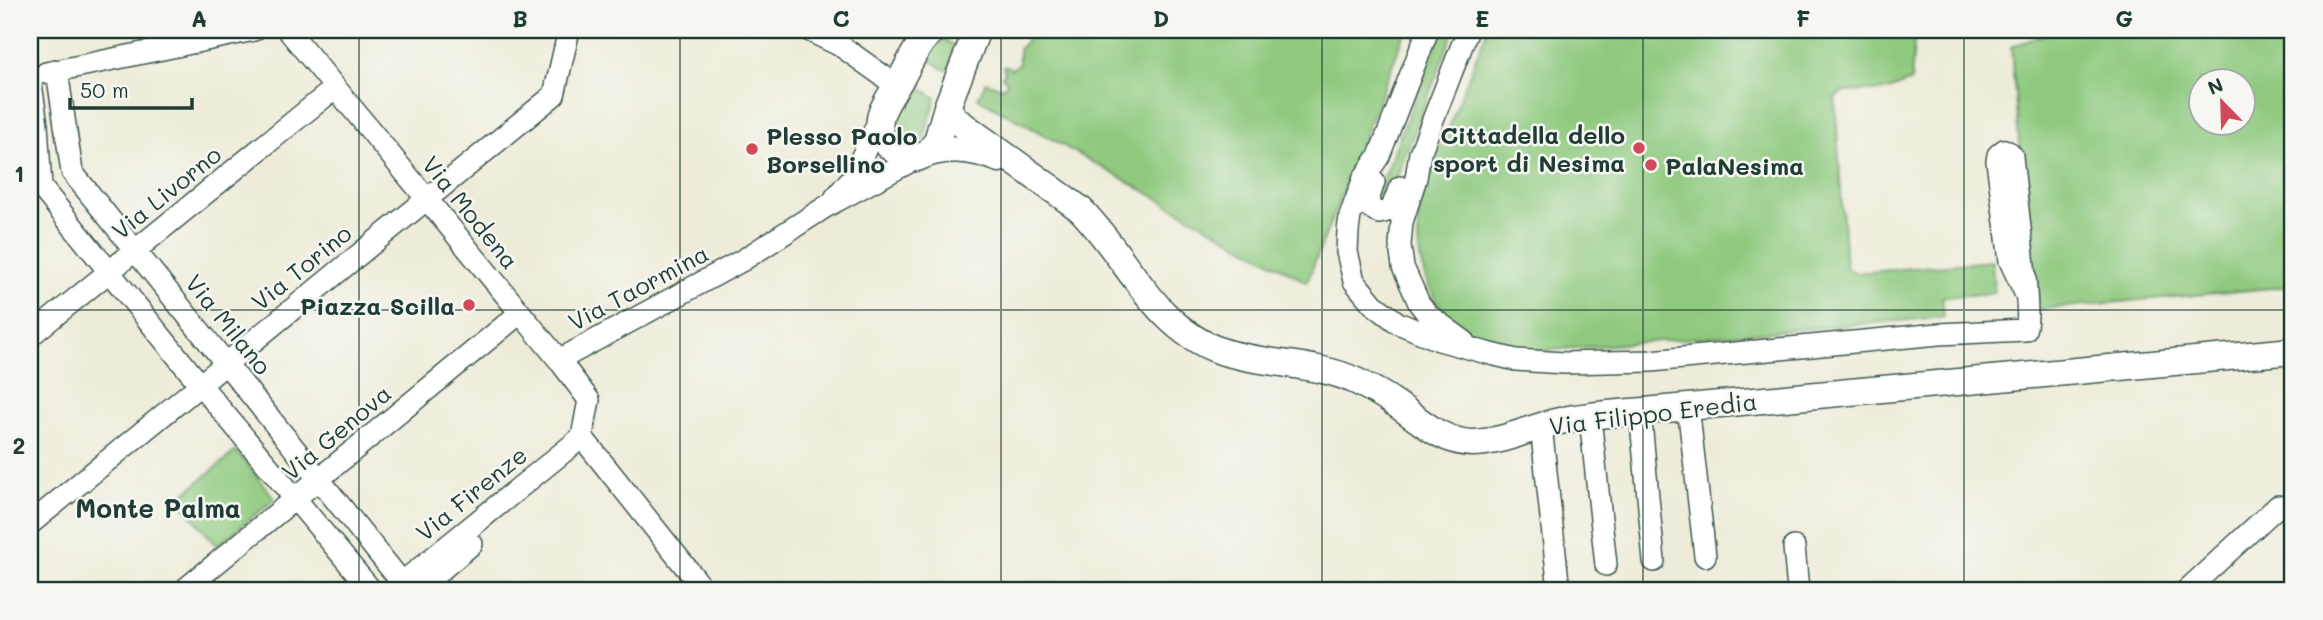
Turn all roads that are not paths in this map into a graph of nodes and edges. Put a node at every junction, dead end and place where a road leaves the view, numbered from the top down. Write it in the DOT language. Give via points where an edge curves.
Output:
graph roads {
  1 [pos="254,30"];
  2 [pos="288,30"];
  3 [pos="569,30"];
  4 [pos="808,30"];
  5 [pos="1428,30"];
  6 [pos="1468,30"];
  7 [pos="920,34"];
  8 [pos="969,34"];
  9 [pos="57,71"];
  10 [pos="30,76"];
  11 [pos="897,86"];
  12 [pos="335,88"];
  13 [pos="947,107"];
  14 [pos="880,118"];
  15 [pos="1420,153"];
  16 [pos="923,155"];
  17 [pos="1379,156"];
  18 [pos="1023,170"];
  19 [pos="35,183"];
  20 [pos="426,198"];
  21 [pos="827,206"];
  22 [pos="136,250"];
  23 [pos="109,272"];
  24 [pos="2026,295"];
  25 [pos="520,313"];
  26 [pos="30,336"];
  27 [pos="1475,349"];
  28 [pos="2293,351"];
  29 [pos="559,359"];
  30 [pos="227,362"];
  31 [pos="200,384"];
  32 [pos="1688,406"];
  33 [pos="1640,411"];
  34 [pos="1590,417"];
  35 [pos="1541,426"];
  36 [pos="586,442"];
  37 [pos="320,479"];
  38 [pos="296,498"];
  39 [pos="2278,506"];
  40 [pos="30,524"];
  41 [pos="484,525"];
  42 [pos="1794,547"];
  43 [pos="1705,556"];
  44 [pos="1654,561"];
  45 [pos="1606,565"];
  46 [pos="1558,580"];
  47 [pos="405,588"];
  48 [pos="184,590"];
  49 [pos="371,590"];
  50 [pos="704,590"];
  51 [pos="1798,590"];
  52 [pos="2187,590"];
  1 -- 9 [label="street"];
  2 -- 12 [label="street, Via Modena"];
  3 -- 20 [label="street, Via Torino" via="554,95"];
  4 -- 11 [label="street" via="841,46"];
  5 -- 17 [label="street"];
  6 -- 15 [label="street"];
  7 -- 11 [label="main road"];
  8 -- 13 [label="main road"];
  9 -- 10 [label="street"];
  9 -- 22 [label="street, Via Milano" via="72,172"];
  10 -- 19 [label="street" via="37,125"];
  11 -- 14 [label="main road"];
  12 -- 20 [label="street, Via Modena"];
  12 -- 22 [label="street, Via Livorno"];
  13 -- 16 [label="main road" via="937,141"];
  13 -- 18 [label="main road" via="956,121"];
  14 -- 16 [label="main road" via="886,145 894,151"];
  14 -- 21 [label="street" via="852,178"];
  15 -- 17 [label="street" via="1405,174 1391,210 1384,213 1368,206"];
  15 -- 27 [label="street" via="1402,222 1403,267 1428,314"];
  16 -- 18 [label="main road" via="945,150 977,152"];
  16 -- 21 [label="street"];
  17 -- 27 [label="street" via="1364,178 1350,216 1347,252 1354,281 1373,304 1398,323"];
  18 -- 35 [label="main road, Via Filippo Eredia" via="1096,225 1163,313 1195,339 1219,351 1356,381 1450,439 1475,443"];
  19 -- 23 [label="street"];
  20 -- 25 [label="street, Via Modena"];
  20 -- 30 [label="street, Via Torino"];
  21 -- 29 [label="street, Via Taormina" via="743,260"];
  22 -- 23 [label="street, Via Livorno"];
  22 -- 30 [label="street, Via Milano"];
  23 -- 26 [label="street, Via Livorno"];
  23 -- 31 [label="street"];
  24 -- 24 [label="street" via="2012,156 2004,150 1997,161 2010,261"];
  24 -- 27 [label="street" via="2028,323 2021,331 1603,363 1517,360"];
  25 -- 29 [label="street, Via Modena"];
  25 -- 37 [label="street, Via Genova"];
  28 -- 32 [label="main road, Via Filippo Eredia"];
  29 -- 36 [label="street, Via Modena" via="589,400"];
  30 -- 31 [label="street, Via Torino"];
  30 -- 37 [label="street, Via Milano"];
  31 -- 38 [label="street"];
  31 -- 40 [label="street, Via Torino"];
  32 -- 33 [label="main road, Via Filippo Eredia"];
  32 -- 43 [label="street"];
  33 -- 34 [label="main road, Via Filippo Eredia"];
  33 -- 44 [label="street"];
  34 -- 35 [label="main road, Via Filippo Eredia"];
  34 -- 45 [label="street"];
  35 -- 46 [label="street"];
  36 -- 41 [label="street"];
  36 -- 50 [label="street"];
  37 -- 38 [label="street, Via Genova"];
  37 -- 47 [label="street, Via Milano"];
  38 -- 48 [label="street, Via Genova"];
  38 -- 49 [label="street"];
  39 -- 52 [label="street"];
  41 -- 47 [label="street, Via Firenze"];
  41 -- 47 [label="street, Via Firenze" via="450,563"];
  42 -- 51 [label="street"];
}
